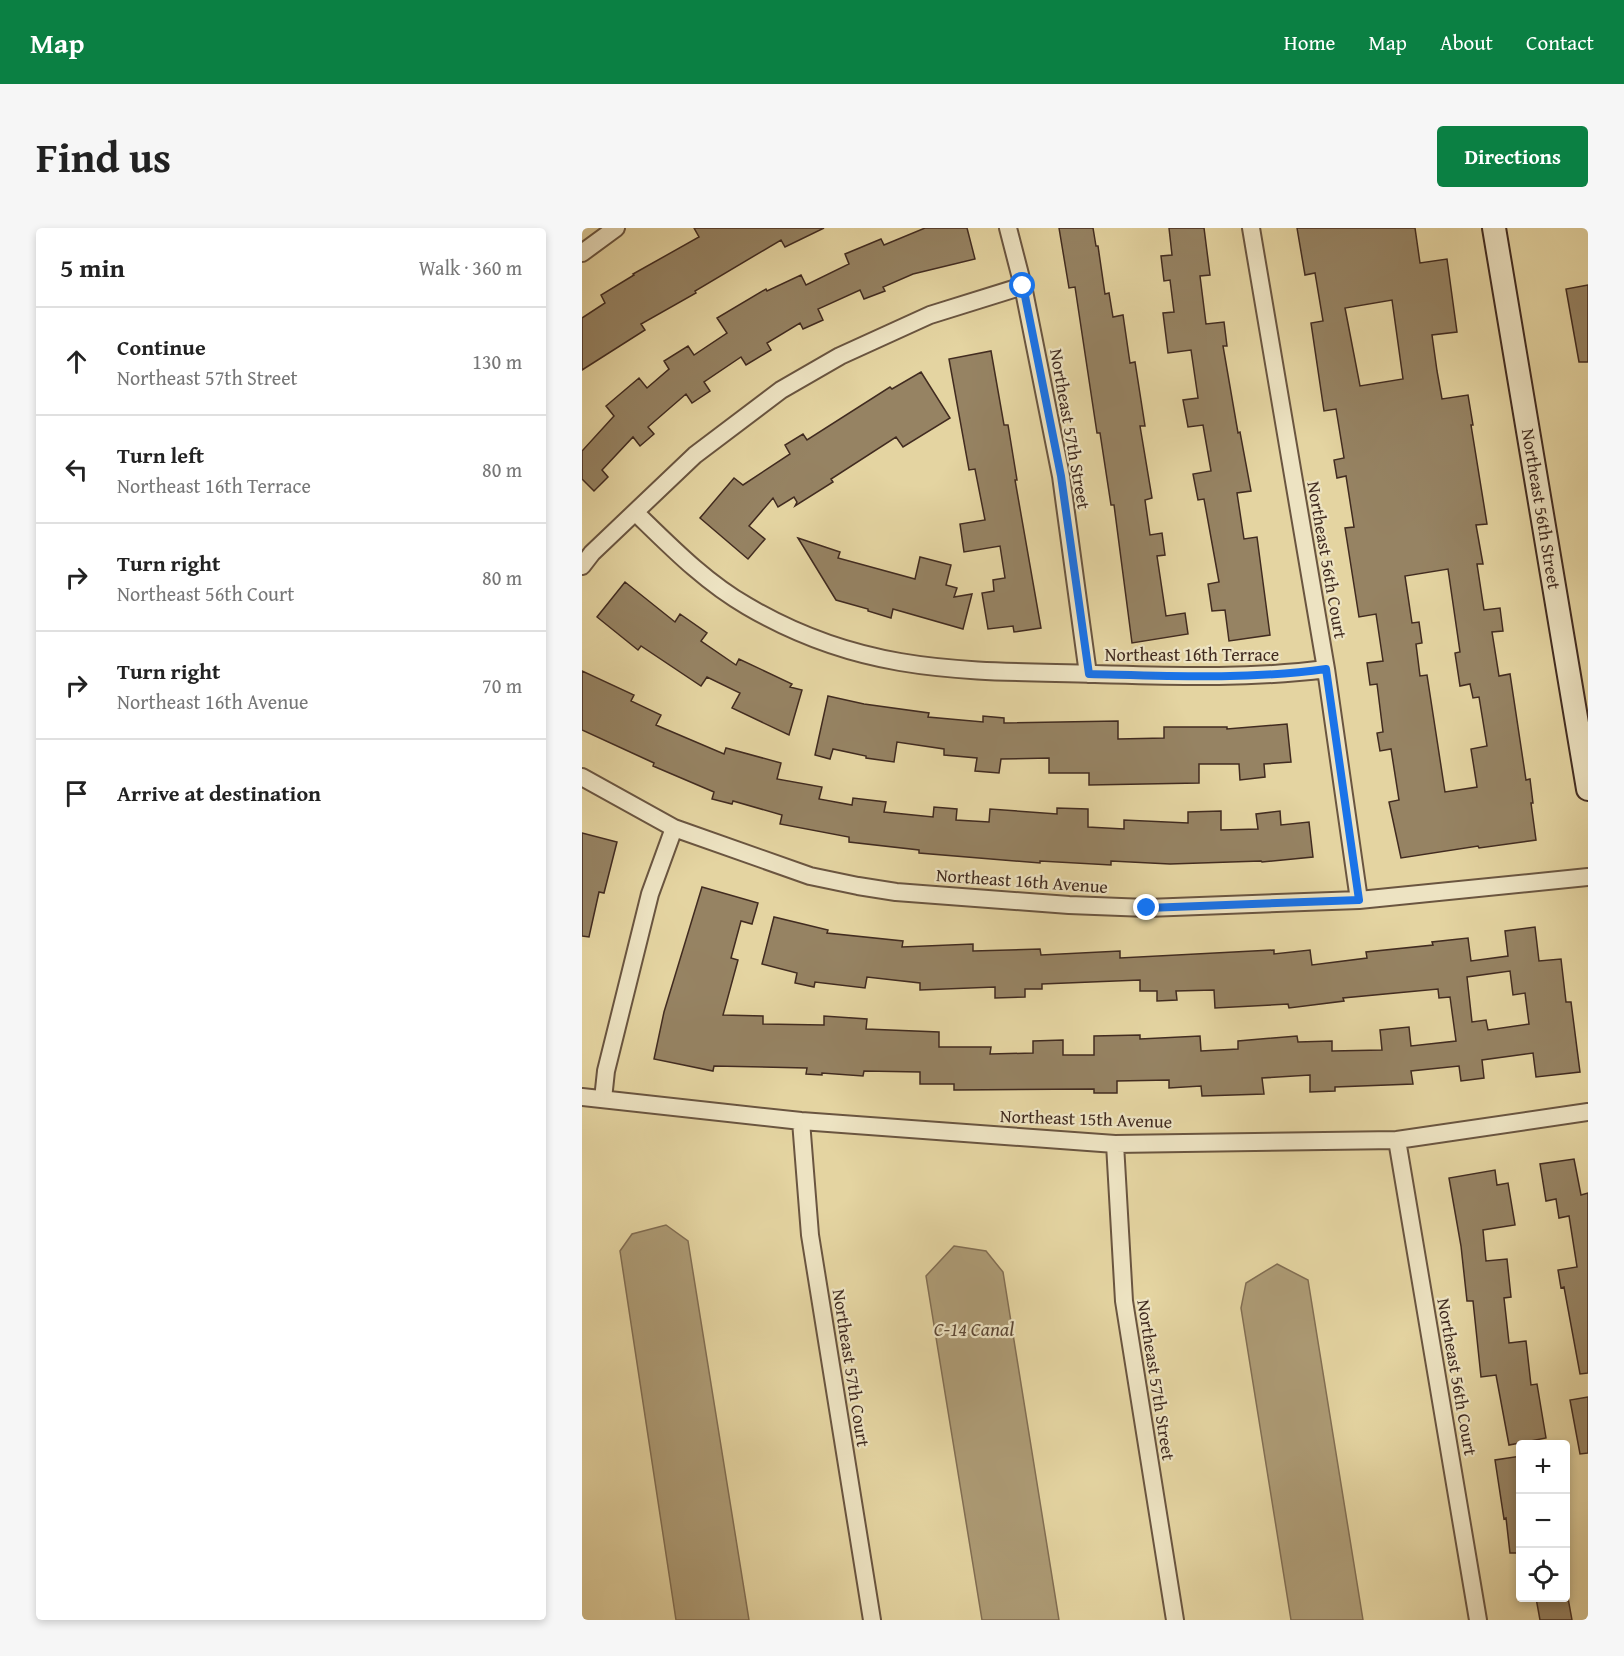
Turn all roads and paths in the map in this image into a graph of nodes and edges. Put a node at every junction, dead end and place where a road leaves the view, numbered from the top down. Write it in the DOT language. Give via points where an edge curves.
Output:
graph roads {
  1 [pos="616,228"];
  2 [pos="1008,228"];
  3 [pos="1251,228"];
  4 [pos="1494,228"];
  5 [pos="582,253"];
  6 [pos="1023,286"];
  7 [pos="636,513"];
  8 [pos="582,566"];
  9 [pos="1326,669"];
  10 [pos="1089,674"];
  11 [pos="582,777"];
  12 [pos="1588,789"];
  13 [pos="675,828"];
  14 [pos="1588,877"];
  15 [pos="1359,900"];
  16 [pos="582,1097"];
  17 [pos="603,1099"];
  18 [pos="1588,1112"];
  19 [pos="801,1121"];
  20 [pos="1397,1140"];
  21 [pos="1114,1144"];
  22 [pos="872,1620"];
  23 [pos="1175,1620"];
  24 [pos="1478,1620"];
  1 -- 5 [label="street"];
  2 -- 6 [label="street, Northeast 57th Street"];
  3 -- 9 [label="street, Northeast 56th Court"];
  4 -- 12 [label="street, Northeast 56th Street"];
  6 -- 7 [label="street" via="930,315 840,356 781,390 695,455"];
  6 -- 10 [label="street, Northeast 57th Street" via="1061,476"];
  7 -- 8 [label="street"];
  7 -- 10 [label="street, Northeast 16th Terrace" via="691,566 746,606 815,638 900,662 969,670"];
  9 -- 10 [label="street, Northeast 16th Terrace" via="1283,675 1210,677"];
  9 -- 15 [label="street, Northeast 56th Court"];
  11 -- 13 [label="street, Northeast 16th Avenue"];
  13 -- 15 [label="street, Northeast 16th Avenue" via="810,876 896,892 1147,908"];
  13 -- 17 [label="street" via="650,894 606,1071"];
  14 -- 15 [label="street, Northeast 16th Avenue"];
  16 -- 17 [label="street, Northeast 15th Avenue"];
  17 -- 19 [label="street, Northeast 15th Avenue"];
  18 -- 20 [label="street, Northeast 15th Avenue"];
  19 -- 21 [label="street, Northeast 15th Avenue"];
  19 -- 22 [label="street, Northeast 57th Court" via="810,1235"];
  20 -- 21 [label="street, Northeast 15th Avenue"];
  20 -- 24 [label="street, Northeast 56th Court"];
  21 -- 23 [label="street, Northeast 57th Street" via="1124,1301"];
}
